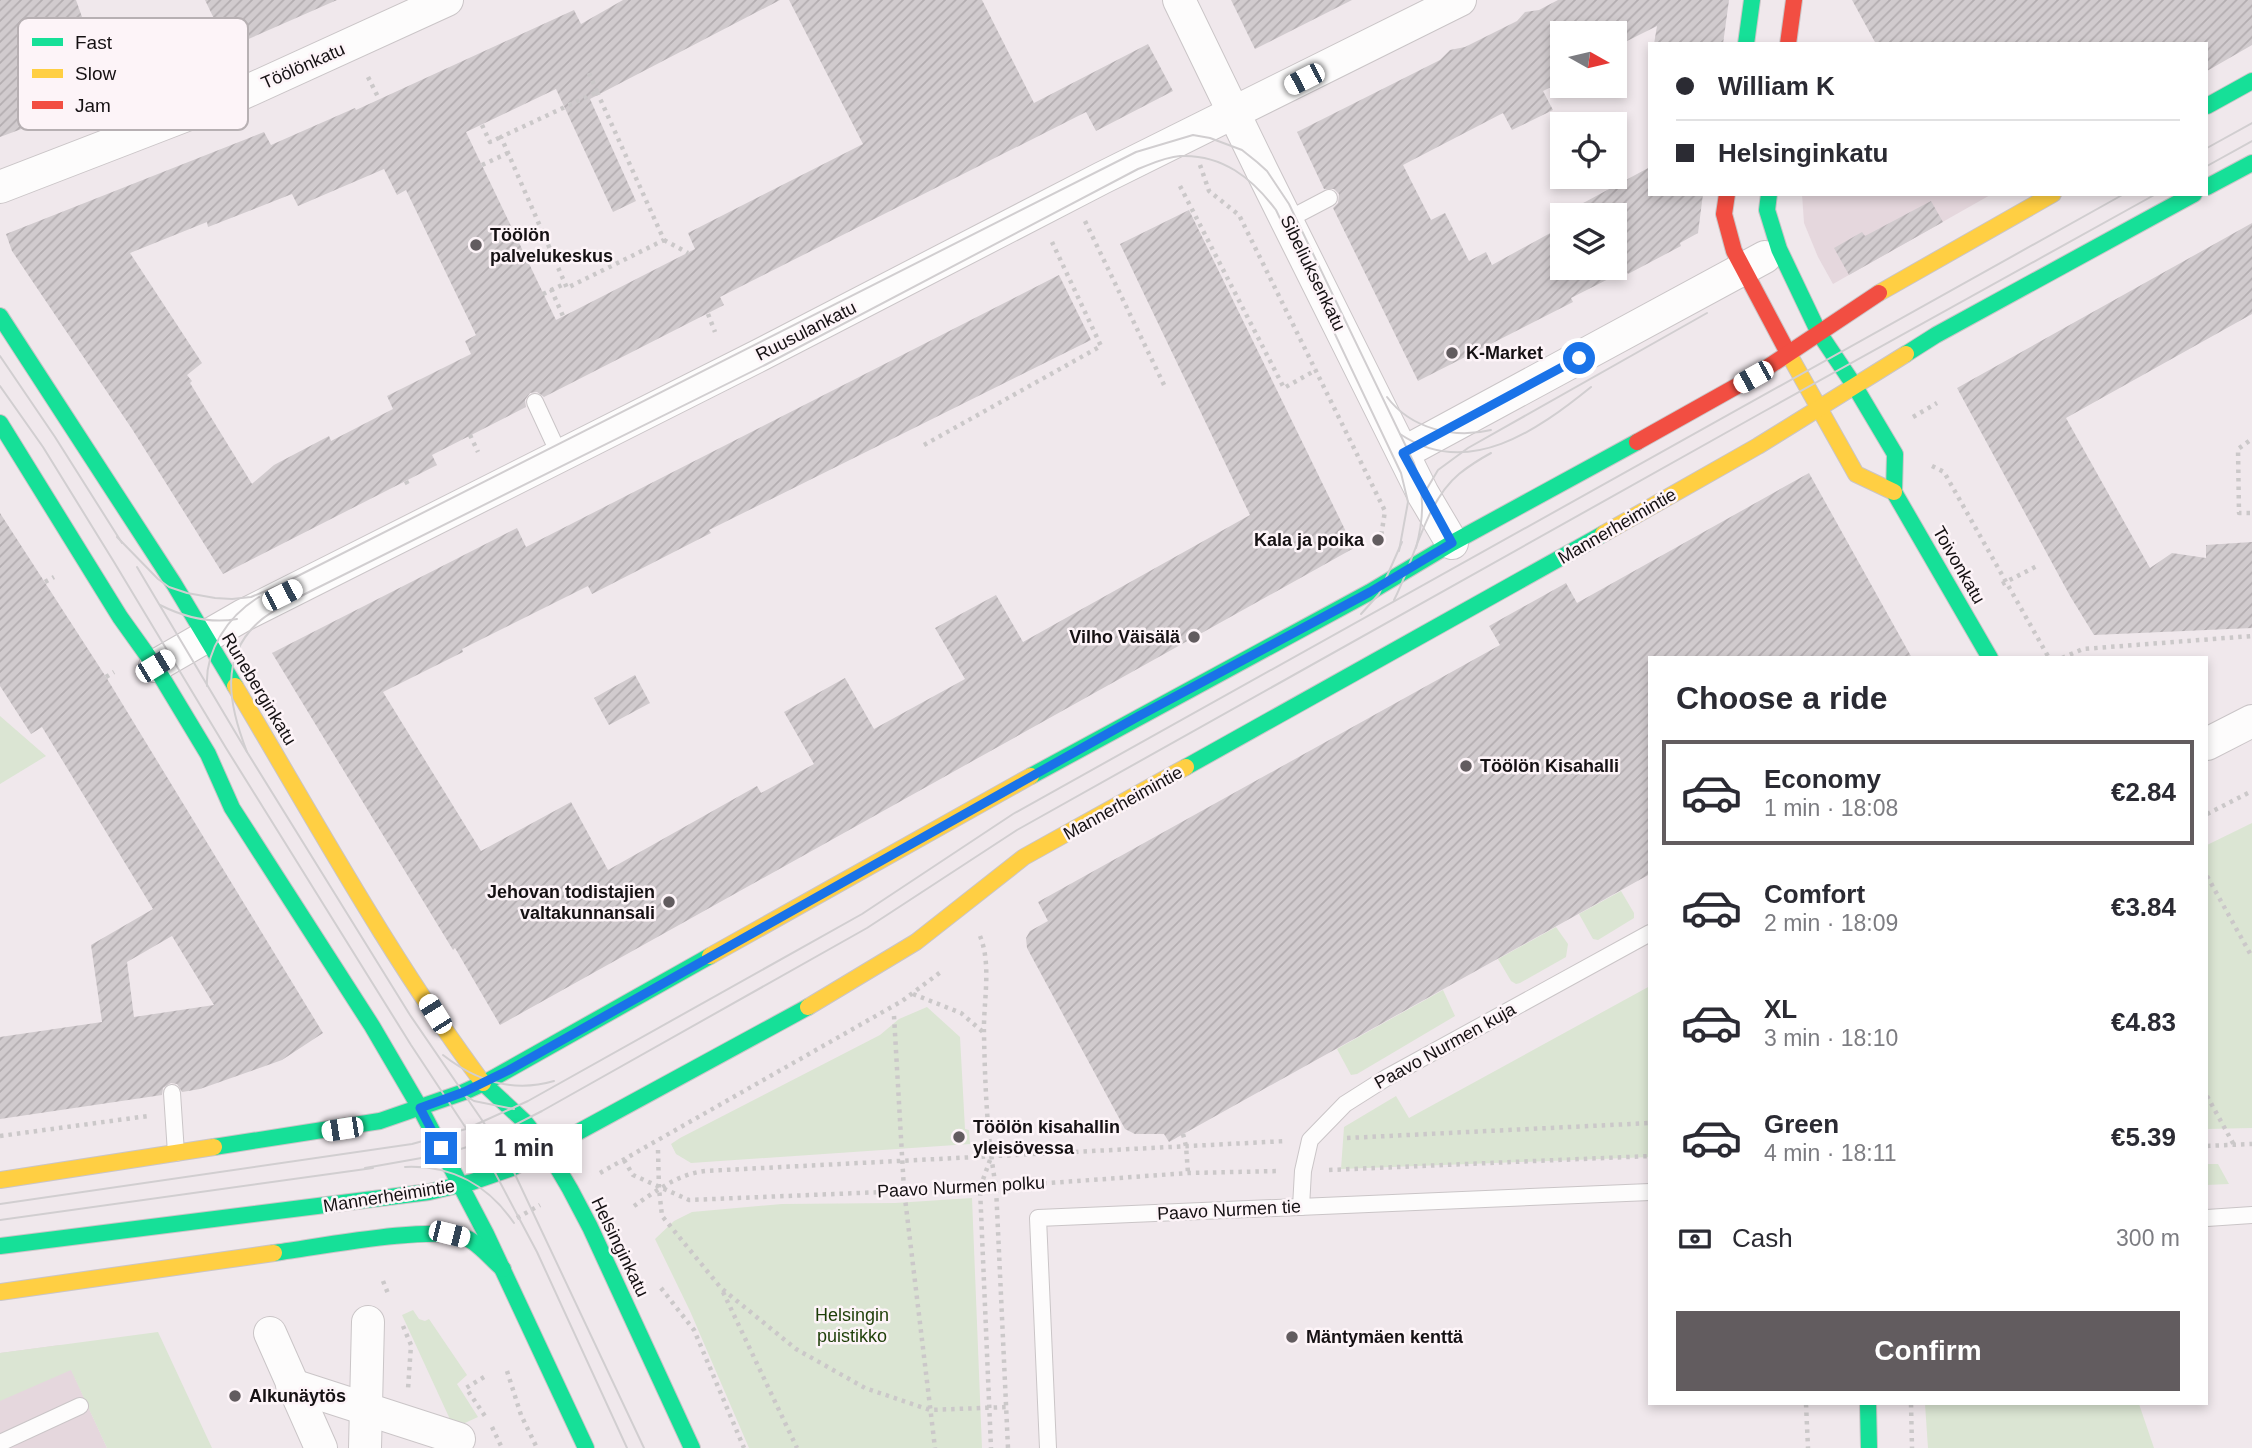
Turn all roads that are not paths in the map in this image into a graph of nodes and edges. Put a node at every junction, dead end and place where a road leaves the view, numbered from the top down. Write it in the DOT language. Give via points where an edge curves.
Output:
graph roads {
  1 [pos="447,0"];
  2 [pos="1179,0"];
  3 [pos="1460,0"];
  4 [pos="1752,0"];
  5 [pos="1794,0"];
  6 [pos="1746,42"];
  7 [pos="1788,42"];
  8 [pos="2252,80"];
  9 [pos="248,91"];
  10 [pos="2208,105"];
  11 [pos="1234,114"];
  12 [pos="148,130"];
  13 [pos="2252,163"];
  14 [pos="2208,186"];
  15 [pos="0,187"];
  16 [pos="1727,196"];
  17 [pos="1769,196"];
  18 [pos="2049,196"];
  19 [pos="2190,196"];
  20 [pos="1329,198"];
  21 [pos="1287,220"];
  22 [pos="1779,249"];
  23 [pos="1743,269"];
  24 [pos="0,316"];
  25 [pos="1819,333"];
  26 [pos="1788,354"];
  27 [pos="1854,385"];
  28 [pos="535,402"];
  29 [pos="1818,408"];
  30 [pos="0,424"];
  31 [pos="1403,453"];
  32 [pos="560,456"];
  33 [pos="1894,492"];
  34 [pos="1452,543"];
  35 [pos="205,635"];
  36 [pos="1989,656"];
  37 [pos="155,666"];
  38 [pos="2252,721"];
  39 [pos="2208,743"];
  40 [pos="1648,934"];
  41 [pos="483,1083"];
  42 [pos="172,1093"];
  43 [pos="420,1108"];
  44 [pos="547,1150"];
  45 [pos="176,1153"];
  46 [pos="0,1180"];
  47 [pos="461,1185"];
  48 [pos="1648,1192"];
  49 [pos="1301,1207"];
  50 [pos="2252,1216"];
  51 [pos="2208,1218"];
  52 [pos="0,1246"];
  53 [pos="503,1269"];
  54 [pos="0,1292"];
  55 [pos="383,1319"];
  56 [pos="270,1333"];
  57 [pos="292,1385"];
  58 [pos="1868,1405"];
  59 [pos="80,1406"];
  60 [pos="366,1409"];
  61 [pos="0,1443"];
  62 [pos="321,1448"];
  63 [pos="365,1448"];
  64 [pos="438,1448"];
  65 [pos="586,1448"];
  66 [pos="692,1448"];
  67 [pos="1048,1448"];
  68 [pos="1869,1448"];
  1 -- 9 [label="street, Töölönkatu"];
  2 -- 11 [label="street, Sibeliuksenkatu"];
  3 -- 11 [label="street, Ruusulankatu"];
  4 -- 6 [label="main road"];
  5 -- 7 [label="main road"];
  8 -- 10 [label="main road"];
  11 -- 21 [label="street, Sibeliuksenkatu"];
  11 -- 32 [label="street, Ruusulankatu"];
  12 -- 15 [label="street, Töölönkatu"];
  13 -- 14 [label="main road"];
  16 -- 23 [label="main road" via="1724,214 1729,239"];
  17 -- 22 [label="main road" via="1767,209"];
  18 -- 25 [label="main road" via="1867,300"];
  19 -- 27 [label="main road, Mannerheimintie"];
  20 -- 21 [label="lane"];
  21 -- 31 [label="street, Sibeliuksenkatu"];
  22 -- 23 [label="street"];
  22 -- 25 [label="main road"];
  23 -- 26 [label="main road"];
  23 -- 31 [label="street"];
  24 -- 35 [label="main road, Runeberginkatu"];
  25 -- 26 [label="main road"];
  25 -- 27 [label="main road"];
  26 -- 29 [label="main road"];
  26 -- 34 [label="main road"];
  27 -- 29 [label="main road, Mannerheimintie"];
  27 -- 33 [label="main road" via="1895,454"];
  28 -- 32 [label="lane"];
  29 -- 33 [label="main road" via="1856,474"];
  29 -- 44 [label="main road, Mannerheimintie" via="1416,640 1024,857 901,952"];
  30 -- 37 [label="main road"];
  31 -- 34 [label="street, Sibeliuksenkatu"];
  32 -- 35 [label="street, Ruusulankatu"];
  33 -- 36 [label="main road, Toivonkatu"];
  34 -- 41 [label="main road"];
  35 -- 37 [label="street, Ruusulankatu"];
  35 -- 41 [label="main road, Runeberginkatu" via="346,874"];
  37 -- 43 [label="main road" via="208,754 232,808"];
  38 -- 39 [label="street"];
  40 -- 49 [label="lane, Paavo Nurmen kuja" via="1345,1104 1310,1140"];
  41 -- 43 [label="main road"];
  41 -- 44 [label="main road, Helsinginkatu"];
  42 -- 45 [label="lane"];
  43 -- 45 [label="main road" via="342,1129"];
  43 -- 47 [label="main road"];
  44 -- 47 [label="main road, Mannerheimintie"];
  44 -- 66 [label="main road, Helsinginkatu" via="590,1227"];
  45 -- 46 [label="main road"];
  47 -- 52 [label="main road, Mannerheimintie" via="354,1203"];
  47 -- 53 [label="main road"];
  48 -- 49 [label="lane, Paavo Nurmen tie"];
  49 -- 67 [label="lane, Paavo Nurmen tie" via="1038,1218"];
  50 -- 51 [label="lane"];
  53 -- 54 [label="main road" via="467,1238 441,1233"];
  53 -- 65 [label="main road"];
  55 -- 60 [label="street"];
  56 -- 57 [label="street"];
  57 -- 60 [label="street"];
  57 -- 62 [label="street"];
  58 -- 68 [label="main road"];
  59 -- 61 [label="lane"];
  60 -- 63 [label="street"];
  60 -- 64 [label="street" via="459,1439"];
}
